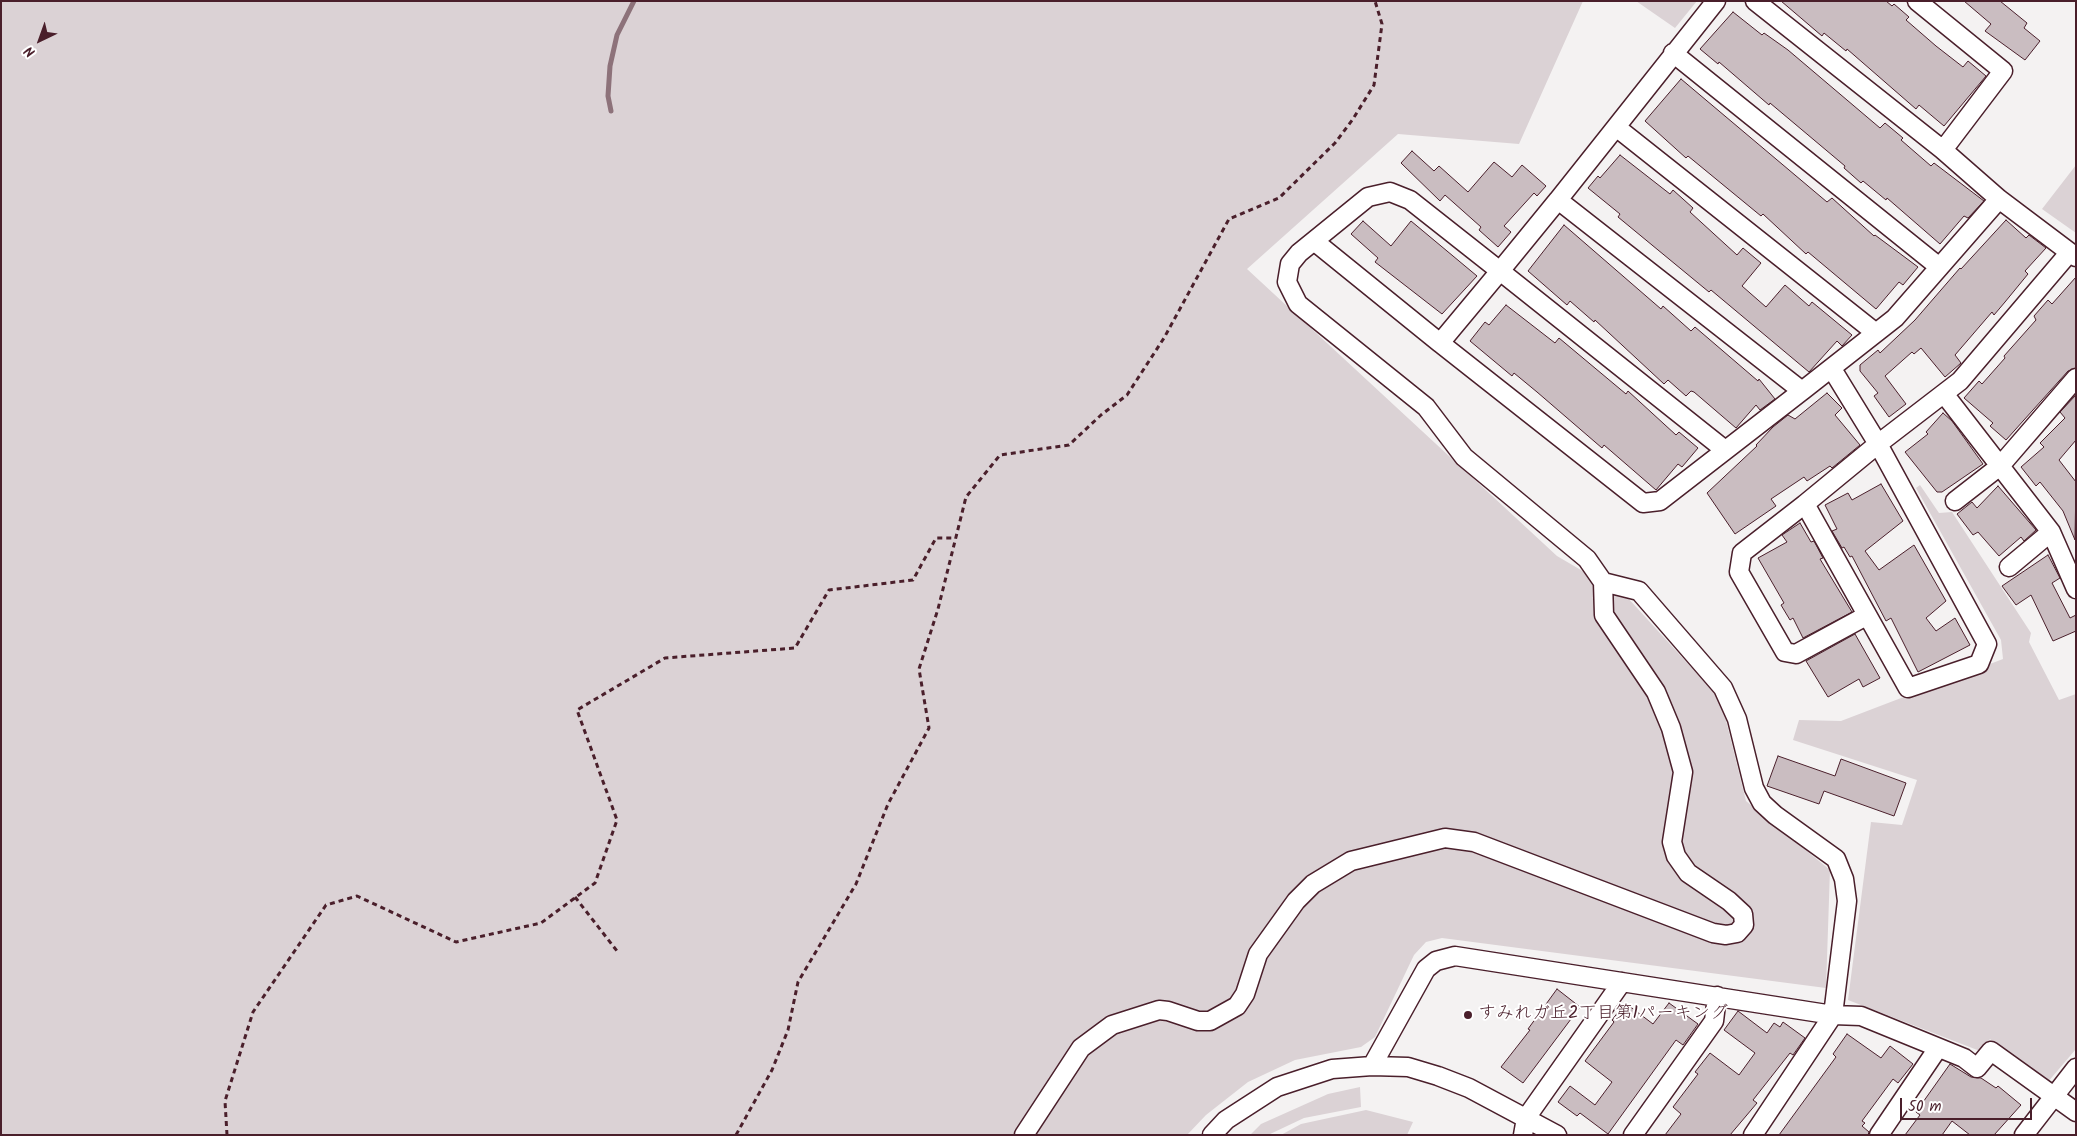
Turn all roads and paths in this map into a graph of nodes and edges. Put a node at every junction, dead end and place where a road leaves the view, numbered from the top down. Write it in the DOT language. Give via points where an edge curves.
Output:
graph roads {
  1 [pos="1375,1"];
  2 [pos="1716,1"];
  3 [pos="1755,1"];
  4 [pos="1918,1"];
  5 [pos="1673,53"];
  6 [pos="1616,127"];
  7 [pos="1943,150"];
  8 [pos="1999,199"];
  9 [pos="1558,200"];
  10 [pos="1314,241"];
  11 [pos="2073,255"];
  12 [pos="1938,266"];
  13 [pos="1500,271"];
  14 [pos="1876,333"];
  15 [pos="1440,343"];
  16 [pos="1832,369"];
  17 [pos="2076,378"];
  18 [pos="1802,391"];
  19 [pos="1945,395"];
  20 [pos="1878,444"];
  21 [pos="1725,450"];
  22 [pos="2000,466"];
  23 [pos="1956,501"];
  24 [pos="1805,504"];
  25 [pos="2051,532"];
  26 [pos="955,538"];
  27 [pos="2009,567"];
  28 [pos="1603,582"];
  29 [pos="2076,589"];
  30 [pos="1866,616"];
  31 [pos="576,898"];
  32 [pos="617,951"];
  33 [pos="1622,982"];
  34 [pos="1716,996"];
  35 [pos="1833,1015"];
  36 [pos="1938,1048"];
  37 [pos="1372,1066"];
  38 [pos="2076,1068"];
  39 [pos="2055,1096"];
  40 [pos="2076,1112"];
  41 [pos="1524,1126"];
  42 [pos="227,1135"];
  43 [pos="736,1135"];
  44 [pos="1024,1135"];
  45 [pos="1212,1135"];
  46 [pos="1557,1135"];
  47 [pos="1633,1135"];
  48 [pos="1752,1135"];
  49 [pos="1879,1135"];
  50 [pos="2024,1135"];
  1 -- 26 [label="path" via="1382,24 1374,85 1336,143 1279,198 1230,219 1164,338 1127,395 1069,445 1000,455 966,497"];
  2 -- 5 [label="street"];
  3 -- 7 [label="street"];
  4 -- 7 [label="street" via="2003,70"];
  5 -- 6 [label="street"];
  5 -- 12 [label="street"];
  6 -- 9 [label="street"];
  6 -- 14 [label="street"];
  7 -- 8 [label="street"];
  8 -- 11 [label="street"];
  8 -- 12 [label="street"];
  9 -- 13 [label="street"];
  9 -- 18 [label="street"];
  10 -- 13 [label="street" via="1368,198 1390,192 1410,200"];
  10 -- 15 [label="street"];
  10 -- 28 [label="street" via="1290,264 1288,282 1298,304 1426,407 1464,457 1587,559"];
  11 -- 19 [label="street"];
  12 -- 14 [label="street" via="1895,318"];
  13 -- 15 [label="street"];
  13 -- 21 [label="street"];
  14 -- 16 [label="street"];
  15 -- 21 [label="street" via="1643,503 1660,501"];
  16 -- 18 [label="street"];
  16 -- 20 [label="street"];
  17 -- 22 [label="street"];
  18 -- 21 [label="street"];
  19 -- 20 [label="street"];
  19 -- 22 [label="street"];
  20 -- 24 [label="street"];
  20 -- 30 [label="street" via="1987,644 1979,664 1908,688"];
  22 -- 23 [label="street"];
  22 -- 25 [label="street"];
  24 -- 30 [label="street"];
  24 -- 30 [label="street" via="1742,553 1739,572 1785,652 1796,654"];
  25 -- 27 [label="street"];
  25 -- 29 [label="street"];
  26 -- 31 [label="path" via="936,538 913,580 830,590 796,648 665,658 577,710 617,820 594,883"];
  26 -- 43 [label="path" via="919,669 929,728 888,804 856,884 798,982 788,1030 772,1070"];
  28 -- 35 [label="street" via="1639,591 1723,688 1737,719 1754,788 1762,803 1836,860 1844,879 1847,901"];
  28 -- 44 [label="street" via="1604,615 1656,692 1671,728 1683,772 1672,842 1676,856 1688,873 1743,914 1744,925 1737,933 1713,933 1474,842 1445,838 1351,861 1313,884 1296,902 1258,954 1245,994 1237,1006 1210,1021 1198,1021 1159,1010 1112,1025 1081,1048"];
  31 -- 32 [label="path"];
  31 -- 42 [label="path" via="541,923 456,942 357,896 326,905 253,1012 225,1101"];
  33 -- 34 [label="street"];
  33 -- 37 [label="street" via="1456,956 1445,957 1426,969"];
  33 -- 41 [label="street"];
  34 -- 35 [label="street"];
  34 -- 47 [label="street" via="1714,1021"];
  35 -- 36 [label="street" via="1861,1016"];
  35 -- 48 [label="street"];
  36 -- 39 [label="street" via="1964,1058 1977,1068 1991,1050"];
  36 -- 49 [label="street"];
  37 -- 41 [label="street" via="1408,1067 1470,1088"];
  37 -- 45 [label="street" via="1332,1070 1278,1087 1226,1120"];
  38 -- 39 [label="street"];
  39 -- 40 [label="street"];
  39 -- 50 [label="street"];
  41 -- 46 [label="street"];
}
